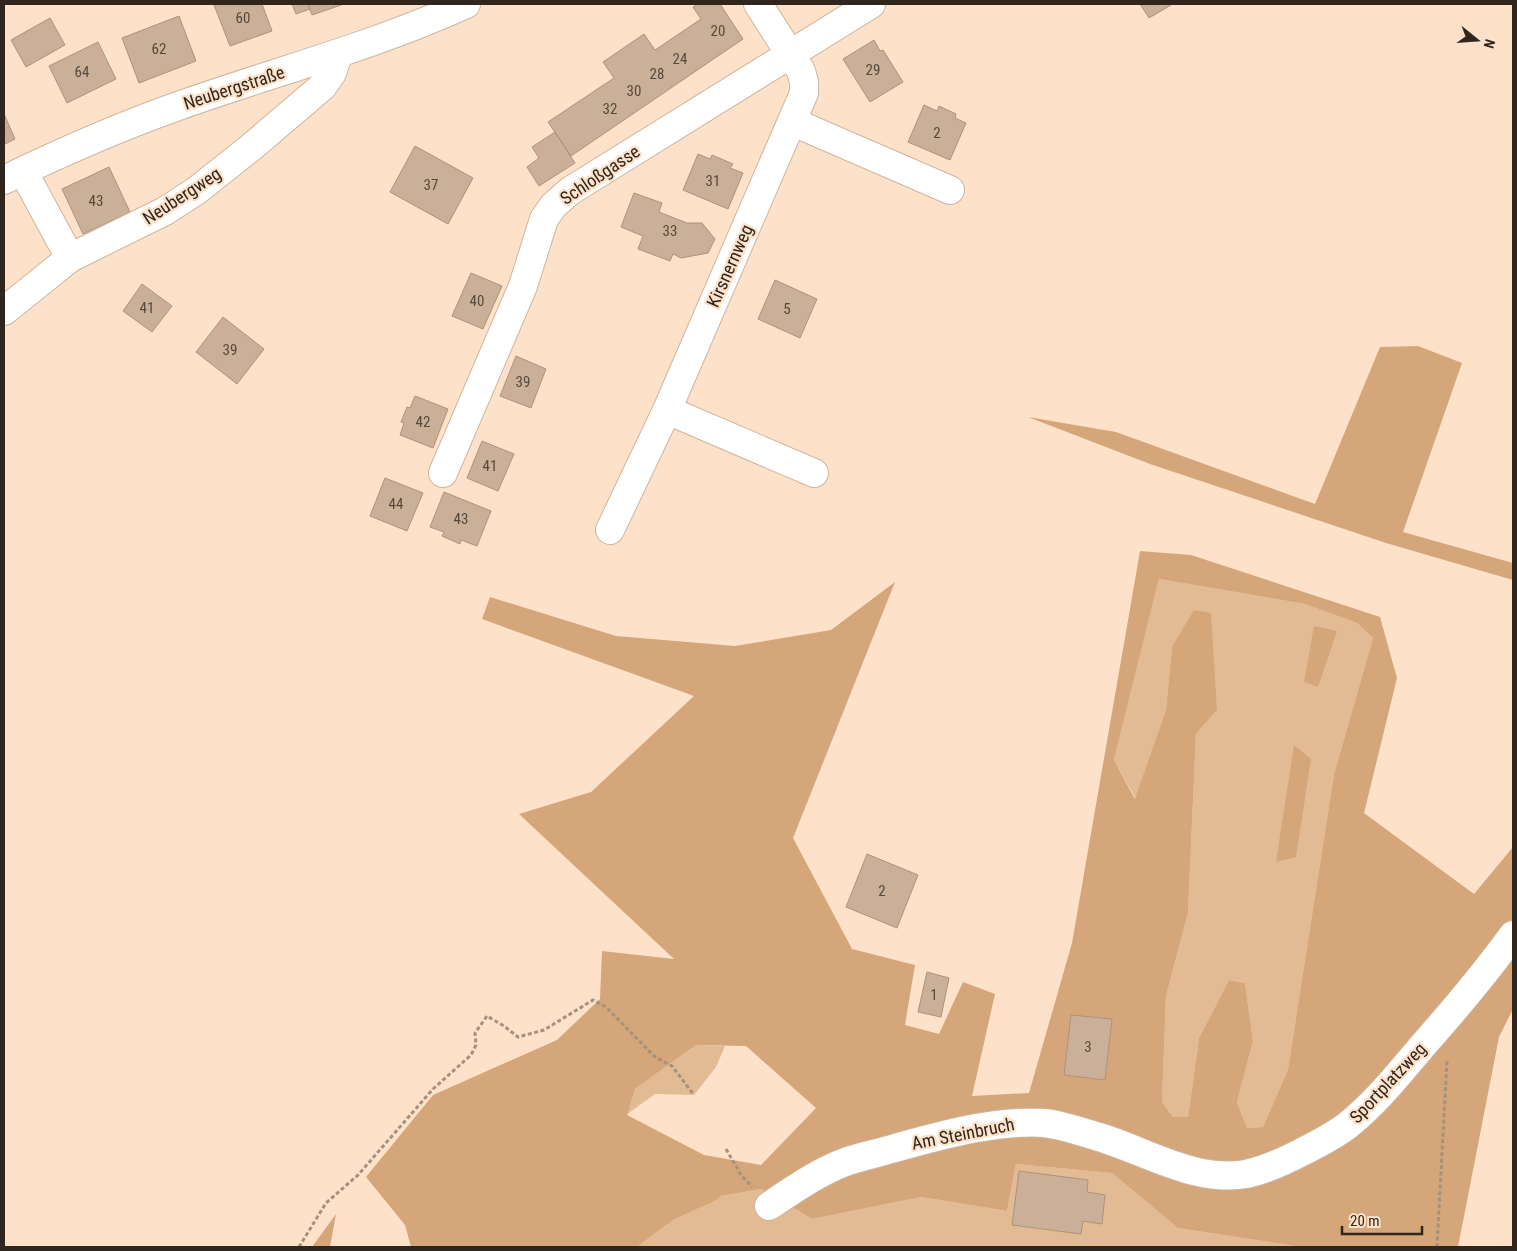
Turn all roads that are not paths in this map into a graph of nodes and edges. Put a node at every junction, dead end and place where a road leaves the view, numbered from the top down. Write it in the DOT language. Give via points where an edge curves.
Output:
graph roads {
  1 [pos="466,4"];
  2 [pos="758,4"];
  3 [pos="871,4"];
  4 [pos="790,53"];
  5 [pos="338,55"];
  6 [pos="793,122"];
  7 [pos="14,175"];
  8 [pos="950,190"];
  9 [pos="70,258"];
  10 [pos="4,310"];
  11 [pos="667,410"];
  12 [pos="443,473"];
  13 [pos="814,473"];
  14 [pos="610,530"];
  15 [pos="1513,935"];
  16 [pos="1224,1176"];
  17 [pos="769,1206"];
  1 -- 5 [label="street, Neubergstraße"];
  2 -- 4 [label="street"];
  3 -- 4 [label="street, Schloßgasse"];
  4 -- 6 [label="street, Kirsnernweg" via="804,82 804,93"];
  4 -- 12 [label="street, Schloßgasse" via="570,191 553,206 544,219 523,286"];
  5 -- 7 [label="street, Neubergstraße" via="181,105"];
  5 -- 9 [label="street, Neubergweg" via="323,86 196,191 165,211"];
  6 -- 8 [label="street"];
  6 -- 11 [label="street, Kirsnernweg"];
  7 -- 9 [label="street"];
  9 -- 10 [label="street, Neubergweg"];
  11 -- 13 [label="street"];
  11 -- 14 [label="street, Kirsnernweg"];
  15 -- 16 [label="street, Sportplatzweg" via="1449,1016 1386,1088 1346,1126 1268,1167"];
  16 -- 17 [label="street, Am Steinbruch" via="1196,1171 1073,1129 1021,1123 923,1141 848,1161 806,1182"];
}
